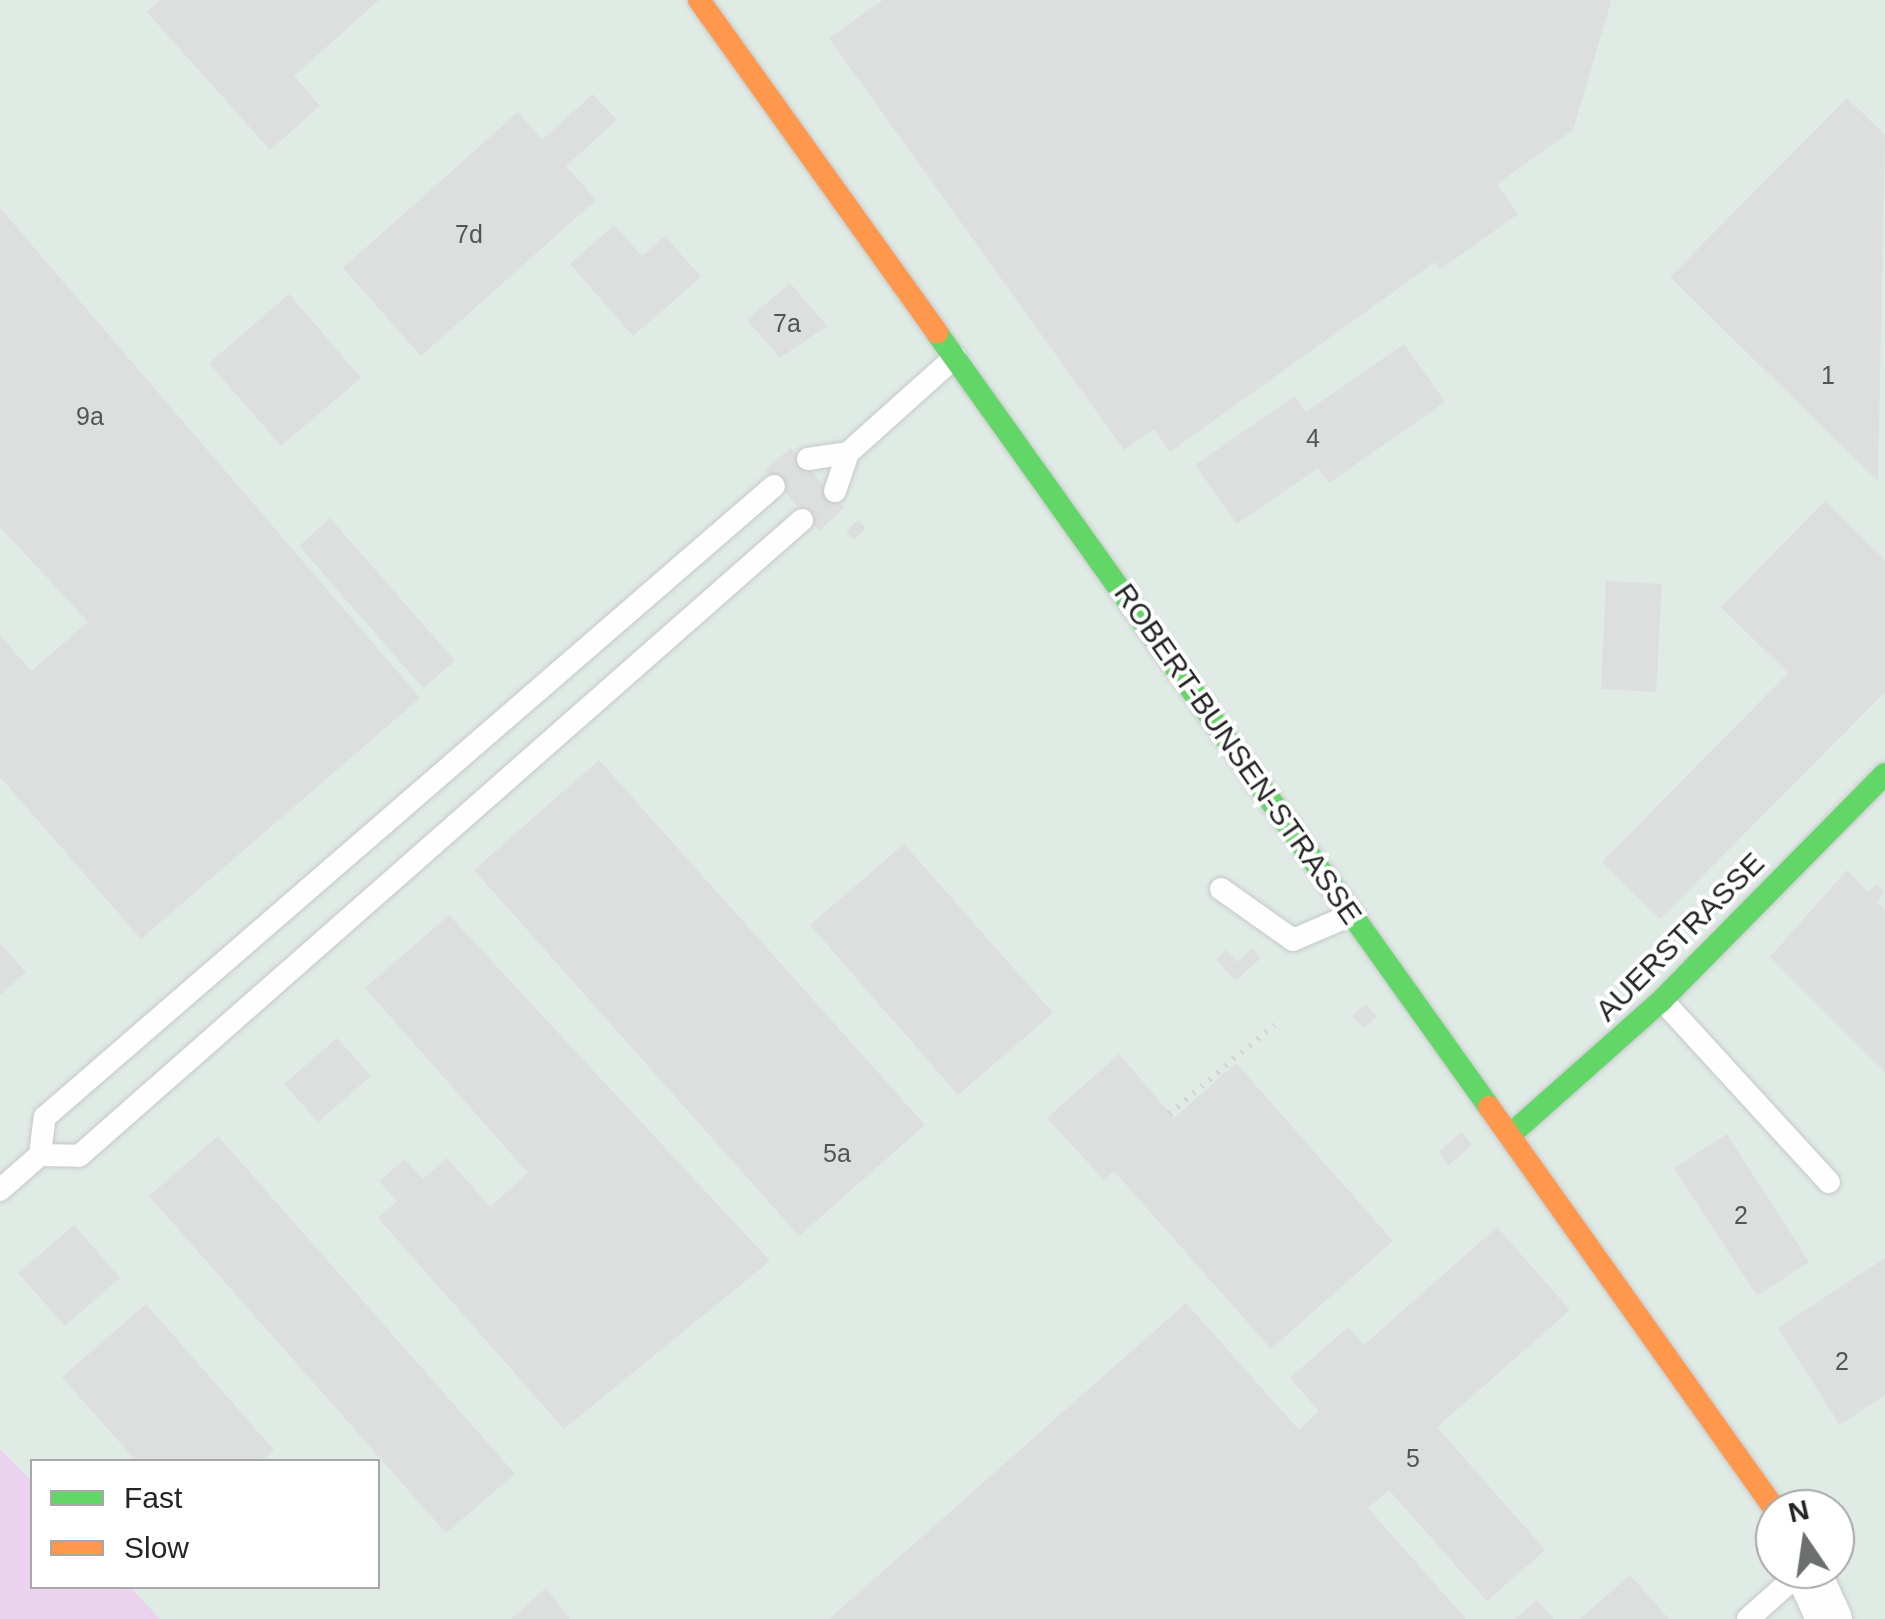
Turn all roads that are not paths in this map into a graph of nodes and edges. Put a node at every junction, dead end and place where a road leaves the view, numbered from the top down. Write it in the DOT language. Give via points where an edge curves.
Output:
graph roads {
  1 [pos="701,0"];
  2 [pos="954,358"];
  3 [pos="848,453"];
  4 [pos="808,459"];
  5 [pos="774,486"];
  6 [pos="834,490"];
  7 [pos="802,520"];
  8 [pos="1885,774"];
  9 [pos="1221,889"];
  10 [pos="1352,914"];
  11 [pos="1662,1000"];
  12 [pos="1510,1135"];
  13 [pos="40,1156"];
  14 [pos="1829,1182"];
  15 [pos="0,1190"];
  16 [pos="1761,1489"];
  17 [pos="1782,1589"];
  18 [pos="1815,1589"];
  19 [pos="1748,1619"];
  20 [pos="1830,1619"];
  1 -- 2 [label="street, ROBERT-BUNSEN-STRASSE"];
  2 -- 3 [label="lane"];
  2 -- 10 [label="street, ROBERT-BUNSEN-STRASSE"];
  3 -- 4 [label="lane"];
  3 -- 6 [label="lane"];
  5 -- 13 [label="lane" via="44,1117"];
  7 -- 13 [label="lane" via="78,1156"];
  8 -- 11 [label="street, AUERSTRASSE"];
  9 -- 10 [label="lane" via="1293,940"];
  10 -- 12 [label="street, ROBERT-BUNSEN-STRASSE"];
  11 -- 12 [label="street, AUERSTRASSE"];
  11 -- 14 [label="lane"];
  12 -- 16 [label="street, ROBERT-BUNSEN-STRASSE"];
  13 -- 15 [label="lane"];
  17 -- 19 [label="lane"];
  18 -- 20 [label="street"];
}
